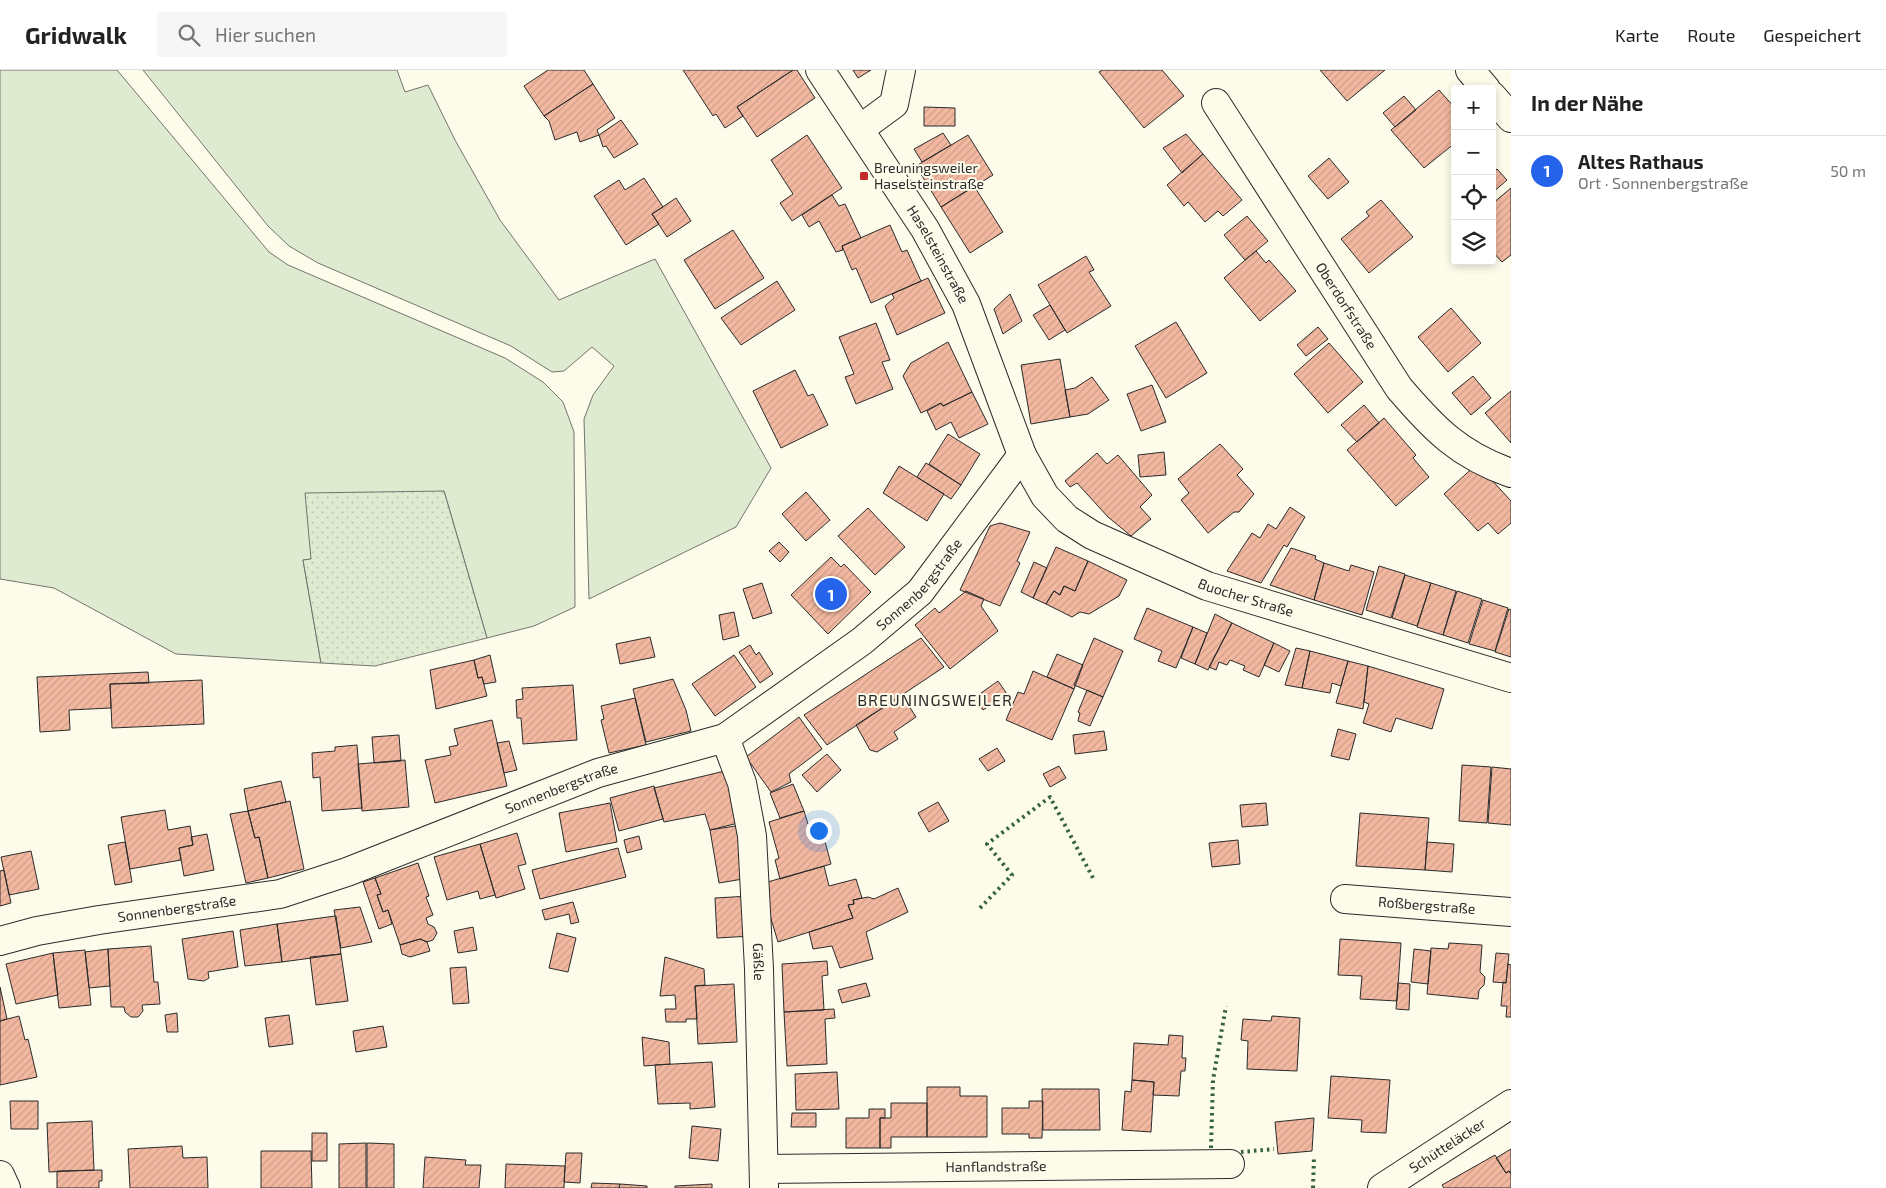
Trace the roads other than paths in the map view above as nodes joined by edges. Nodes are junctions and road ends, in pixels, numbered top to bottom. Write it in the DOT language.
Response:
graph roads {
  1 [pos="820,70"];
  2 [pos="901,70"];
  3 [pos="1470,70"];
  4 [pos="1483,85"];
  5 [pos="1496,101"];
  6 [pos="1216,103"];
  7 [pos="1511,118"];
  8 [pos="860,129"];
  9 [pos="1022,454"];
  10 [pos="1511,473"];
  11 [pos="1511,678"];
  12 [pos="725,738"];
  13 [pos="1345,899"];
  14 [pos="1511,912"];
  15 [pos="0,942"];
  16 [pos="1511,1104"];
  17 [pos="1230,1164"];
  18 [pos="0,1175"];
  19 [pos="764,1179"];
  20 [pos="6,1188"];
  21 [pos="1382,1188"];
  1 -- 8 [label="street, Haselsteinstraße"];
  2 -- 8 [label="street"];
  3 -- 4 [label="street"];
  5 -- 7 [label="street"];
  6 -- 10 [label="street, Oberdorfstraße"];
  8 -- 9 [label="street, Haselsteinstraße"];
  9 -- 11 [label="street, Buocher Straße"];
  9 -- 12 [label="street, Sonnenbergstraße"];
  12 -- 15 [label="street, Sonnenbergstraße"];
  12 -- 19 [label="street, Gäßle"];
  13 -- 14 [label="street, Roßbergstraße"];
  16 -- 21 [label="street, Schütteläcker"];
  17 -- 19 [label="street, Hanflandstraße"];
  18 -- 20 [label="street"];
}
